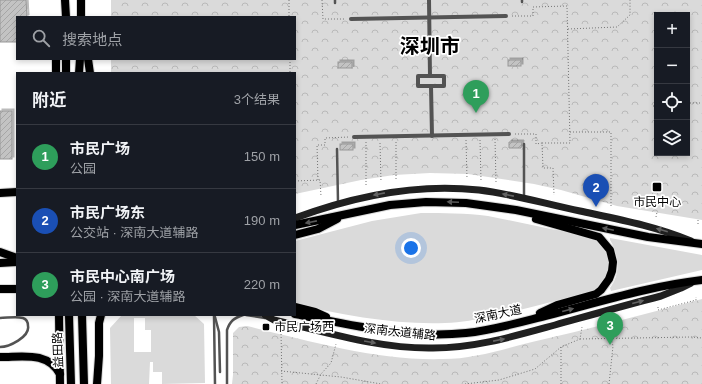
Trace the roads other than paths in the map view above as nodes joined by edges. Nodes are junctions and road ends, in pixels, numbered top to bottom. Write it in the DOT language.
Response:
graph roads {
  1 [pos="65,0"];
  2 [pos="81,0"];
  3 [pos="86,0"];
  4 [pos="429,0"];
  5 [pos="65,16"];
  6 [pos="81,16"];
  7 [pos="506,16"];
  8 [pos="429,18"];
  9 [pos="351,19"];
  10 [pos="56,60"];
  11 [pos="66,60"];
  12 [pos="80,60"];
  13 [pos="88,60"];
  14 [pos="56,72"];
  15 [pos="66,72"];
  16 [pos="79,72"];
  17 [pos="90,72"];
  18 [pos="430,76"];
  19 [pos="431,86"];
  20 [pos="508,134"];
  21 [pos="432,136"];
  22 [pos="354,138"];
  23 [pos="524,144"];
  24 [pos="337,149"];
  25 [pos="0,192"];
  26 [pos="16,192"];
  27 [pos="524,199"];
  28 [pos="338,203"];
  29 [pos="516,210"];
  30 [pos="347,215"];
  31 [pos="296,218"];
  32 [pos="296,225"];
  33 [pos="296,235"];
  34 [pos="700,244"];
  35 [pos="0,252"];
  36 [pos="16,258"];
  37 [pos="16,262"];
  38 [pos="0,263"];
  39 [pos="698,280"];
  40 [pos="0,289"];
  41 [pos="16,290"];
  42 [pos="296,307"];
  43 [pos="296,314"];
  44 [pos="53,316"];
  45 [pos="59,316"];
  46 [pos="69,316"];
  47 [pos="82,316"];
  48 [pos="101,316"];
  49 [pos="214,316"];
  50 [pos="214,316"];
  51 [pos="242,316"];
  52 [pos="251,316"];
  53 [pos="267,316"];
  54 [pos="0,318"];
  55 [pos="274,320"];
  56 [pos="527,320"];
  57 [pos="333,321"];
  58 [pos="59,330"];
  59 [pos="0,347"];
  60 [pos="99,356"];
  61 [pos="0,357"];
  62 [pos="220,372"];
  63 [pos="60,374"];
  64 [pos="60,384"];
  65 [pos="72,384"];
  66 [pos="84,384"];
  67 [pos="97,384"];
  68 [pos="102,384"];
  69 [pos="215,384"];
  70 [pos="227,384"];
  1 -- 5 [label="main road"];
  2 -- 6 [label="main road"];
  3 -- 6 [label="main road"];
  4 -- 8 [label="street"];
  7 -- 8 [label="street"];
  8 -- 9 [label="street"];
  8 -- 18 [label="street"];
  10 -- 14 [label="main road"];
  11 -- 15 [label="main road"];
  12 -- 16 [label="main road"];
  13 -- 17 [label="main road"];
  18 -- 19 [label="street"];
  18 -- 19 [label="street"];
  19 -- 21 [label="street"];
  20 -- 21 [label="street"];
  21 -- 22 [label="street"];
  23 -- 27 [label="lane"];
  24 -- 28 [label="lane"];
  25 -- 26 [label="main road"];
  27 -- 28 [label="main road, one-way"];
  34 -- 27 [label="main road, one-way"];
  28 -- 31 [label="main road"];
  29 -- 30 [label="main road, one-way"];
  34 -- 29 [label="main road, one-way"];
  29 -- 56 [label="main road"];
  30 -- 32 [label="main road, one-way"];
  30 -- 33 [label="main road"];
  35 -- 36 [label="main road"];
  37 -- 38 [label="main road"];
  55 -- 39 [label="main road, 深南大道辅路, one-way"];
  56 -- 39 [label="main road, 深南大道, one-way"];
  40 -- 41 [label="main road"];
  42 -- 57 [label="main road"];
  43 -- 57 [label="main road, 深南大道"];
  44 -- 58 [label="main road"];
  45 -- 58 [label="main road"];
  46 -- 65 [label="main road, 益田路"];
  47 -- 66 [label="main road, 益田路"];
  48 -- 60 [label="main road"];
  49 -- 62 [label="lane"];
  50 -- 69 [label="lane"];
  51 -- 70 [label="lane"];
  52 -- 55 [label="lane"];
  53 -- 55 [label="main road, 深南大道辅路"];
  54 -- 59 [label="lane"];
  56 -- 57 [label="main road, 深南大道"];
  58 -- 63 [label="main road"];
  60 -- 67 [label="main road"];
  60 -- 68 [label="lane"];
  61 -- 63 [label="main road"];
  63 -- 64 [label="main road"];
}
